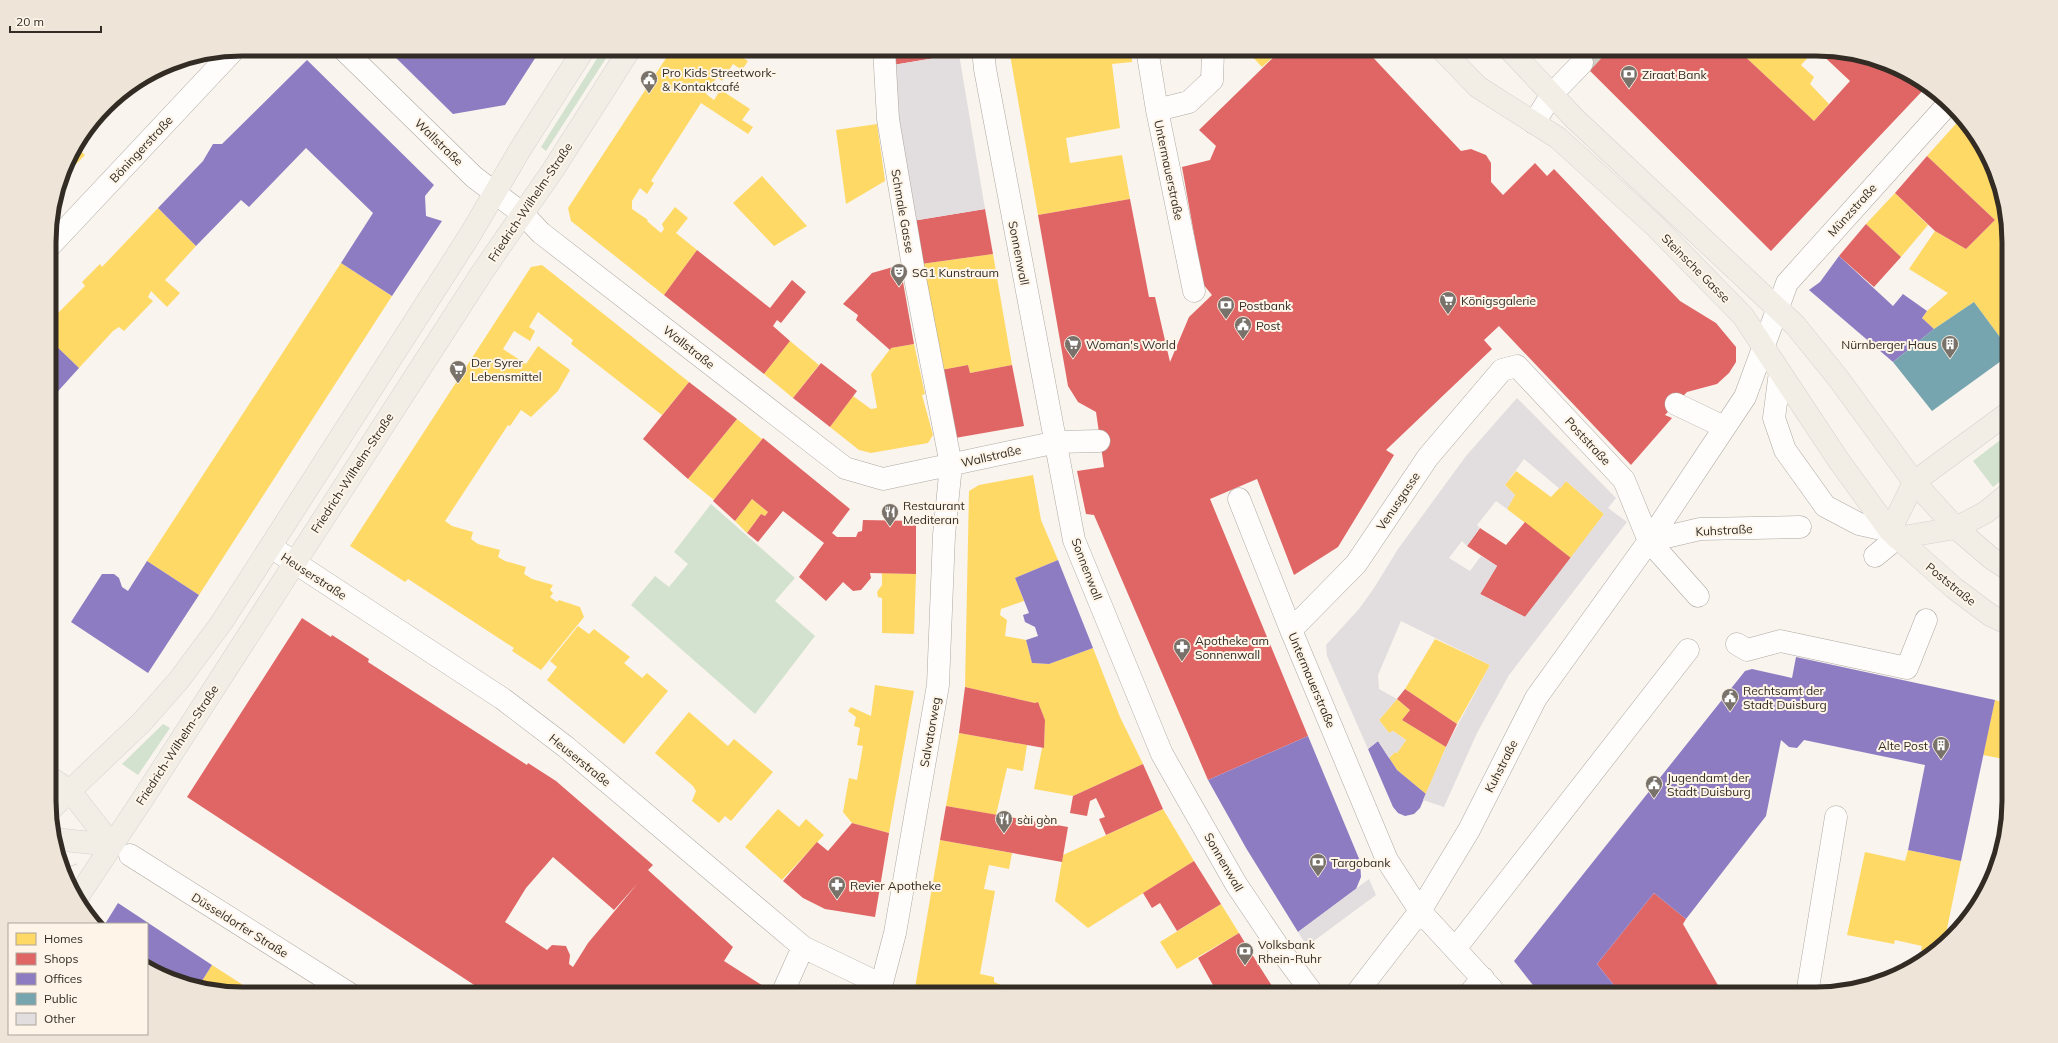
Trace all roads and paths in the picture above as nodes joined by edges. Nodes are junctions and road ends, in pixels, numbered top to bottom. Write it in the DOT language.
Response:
graph roads {
  1 [pos="228,56"];
  2 [pos="350,56"];
  3 [pos="580,56"];
  4 [pos="625,56"];
  5 [pos="884,56"];
  6 [pos="984,56"];
  7 [pos="1148,56"];
  8 [pos="1213,56"];
  9 [pos="1448,56"];
  10 [pos="1516,56"];
  11 [pos="1582,63"];
  12 [pos="1552,94"];
  13 [pos="1944,108"];
  14 [pos="1156,110"];
  15 [pos="1534,123"];
  16 [pos="495,192"];
  17 [pos="523,214"];
  18 [pos="56,242"];
  19 [pos="1194,291"];
  20 [pos="1770,327"];
  21 [pos="1502,370"];
  22 [pos="1780,372"];
  23 [pos="1676,404"];
  24 [pos="2002,417"];
  25 [pos="1724,427"];
  26 [pos="1099,441"];
  27 [pos="1057,442"];
  28 [pos="951,465"];
  29 [pos="1914,482"];
  30 [pos="1240,499"];
  31 [pos="2002,499"];
  32 [pos="1800,527"];
  33 [pos="1956,528"];
  34 [pos="1893,534"];
  35 [pos="1649,541"];
  36 [pos="271,547"];
  37 [pos="1874,556"];
  38 [pos="294,562"];
  39 [pos="2002,565"];
  40 [pos="1698,596"];
  41 [pos="1926,620"];
  42 [pos="2002,621"];
  43 [pos="1291,630"];
  44 [pos="1738,644"];
  45 [pos="1688,650"];
  46 [pos="56,781"];
  47 [pos="70,791"];
  48 [pos="56,805"];
  49 [pos="1836,817"];
  50 [pos="61,840"];
  51 [pos="121,850"];
  52 [pos="81,894"];
  53 [pos="1420,911"];
  54 [pos="803,947"];
  55 [pos="1455,949"];
  56 [pos="339,987"];
  57 [pos="785,987"];
  58 [pos="876,987"];
  59 [pos="880,987"];
  60 [pos="1308,987"];
  61 [pos="1361,987"];
  62 [pos="1481,987"];
  63 [pos="1808,987"];
  1 -- 18 [label="street, Böningerstraße"];
  2 -- 16 [label="street, Wallstraße"];
  3 -- 16 [label="main road"];
  4 -- 17 [label="main road, Friedrich-Wilhelm-Straße"];
  5 -- 28 [label="street, Schmale Gasse"];
  6 -- 27 [label="street, Sonnenwall"];
  7 -- 14 [label="street, Untermauerstraße"];
  8 -- 14 [label="street"];
  9 -- 15 [label="main road, Steinsche Gasse"];
  10 -- 12 [label="main road, Steinsche Gasse"];
  11 -- 12 [label="street"];
  12 -- 15 [label="street"];
  12 -- 20 [label="main road, Steinsche Gasse"];
  13 -- 20 [label="street, Münzstraße"];
  14 -- 19 [label="street, Untermauerstraße"];
  15 -- 20 [label="main road, Steinsche Gasse"];
  16 -- 17 [label="street, Wallstraße"];
  16 -- 36 [label="main road"];
  17 -- 28 [label="street, Wallstraße"];
  17 -- 38 [label="main road, Friedrich-Wilhelm-Straße"];
  20 -- 22 [label="main road, Steinsche Gasse"];
  20 -- 25 [label="street, Kuhstraße"];
  20 -- 29 [label="main road, Steinsche Gasse"];
  21 -- 35 [label="street, Poststraße"];
  21 -- 43 [label="street, Venusgasse"];
  22 -- 34 [label="main road, Steinsche Gasse"];
  22 -- 34 [label="street"];
  23 -- 25 [label="street"];
  24 -- 29 [label="main road"];
  25 -- 35 [label="street, Kuhstraße"];
  26 -- 27 [label="street, Wallstraße"];
  27 -- 28 [label="street, Wallstraße"];
  27 -- 60 [label="street, Sonnenwall"];
  28 -- 59 [label="street, Salvatorweg"];
  29 -- 33 [label="main road"];
  29 -- 34 [label="main road"];
  30 -- 43 [label="street, Untermauerstraße"];
  31 -- 33 [label="main road"];
  32 -- 35 [label="street, Kuhstraße"];
  33 -- 34 [label="main road"];
  33 -- 39 [label="main road"];
  34 -- 37 [label="street"];
  34 -- 42 [label="main road, Poststraße"];
  35 -- 40 [label="street"];
  35 -- 53 [label="street, Kuhstraße"];
  36 -- 38 [label="street, Heuserstraße"];
  36 -- 47 [label="main road"];
  38 -- 51 [label="main road, Friedrich-Wilhelm-Straße"];
  38 -- 54 [label="street, Heuserstraße"];
  41 -- 44 [label="street"];
  43 -- 53 [label="street, Untermauerstraße"];
  45 -- 55 [label="street"];
  46 -- 47 [label="main road, Düsseldorfer Straße"];
  47 -- 48 [label="main road"];
  47 -- 51 [label="main road, Düsseldorfer Straße"];
  49 -- 63 [label="street"];
  50 -- 51 [label="main road, Düsseldorfer Straße"];
  51 -- 52 [label="main road, Friedrich-Wilhelm-Straße"];
  51 -- 56 [label="street, Düsseldorfer Straße"];
  53 -- 55 [label="street, Untermauerstraße"];
  53 -- 61 [label="street, Kuhstraße"];
  54 -- 57 [label="street"];
  54 -- 58 [label="street, Heuserstraße"];
  55 -- 62 [label="street, Untermauerstraße"];
}
